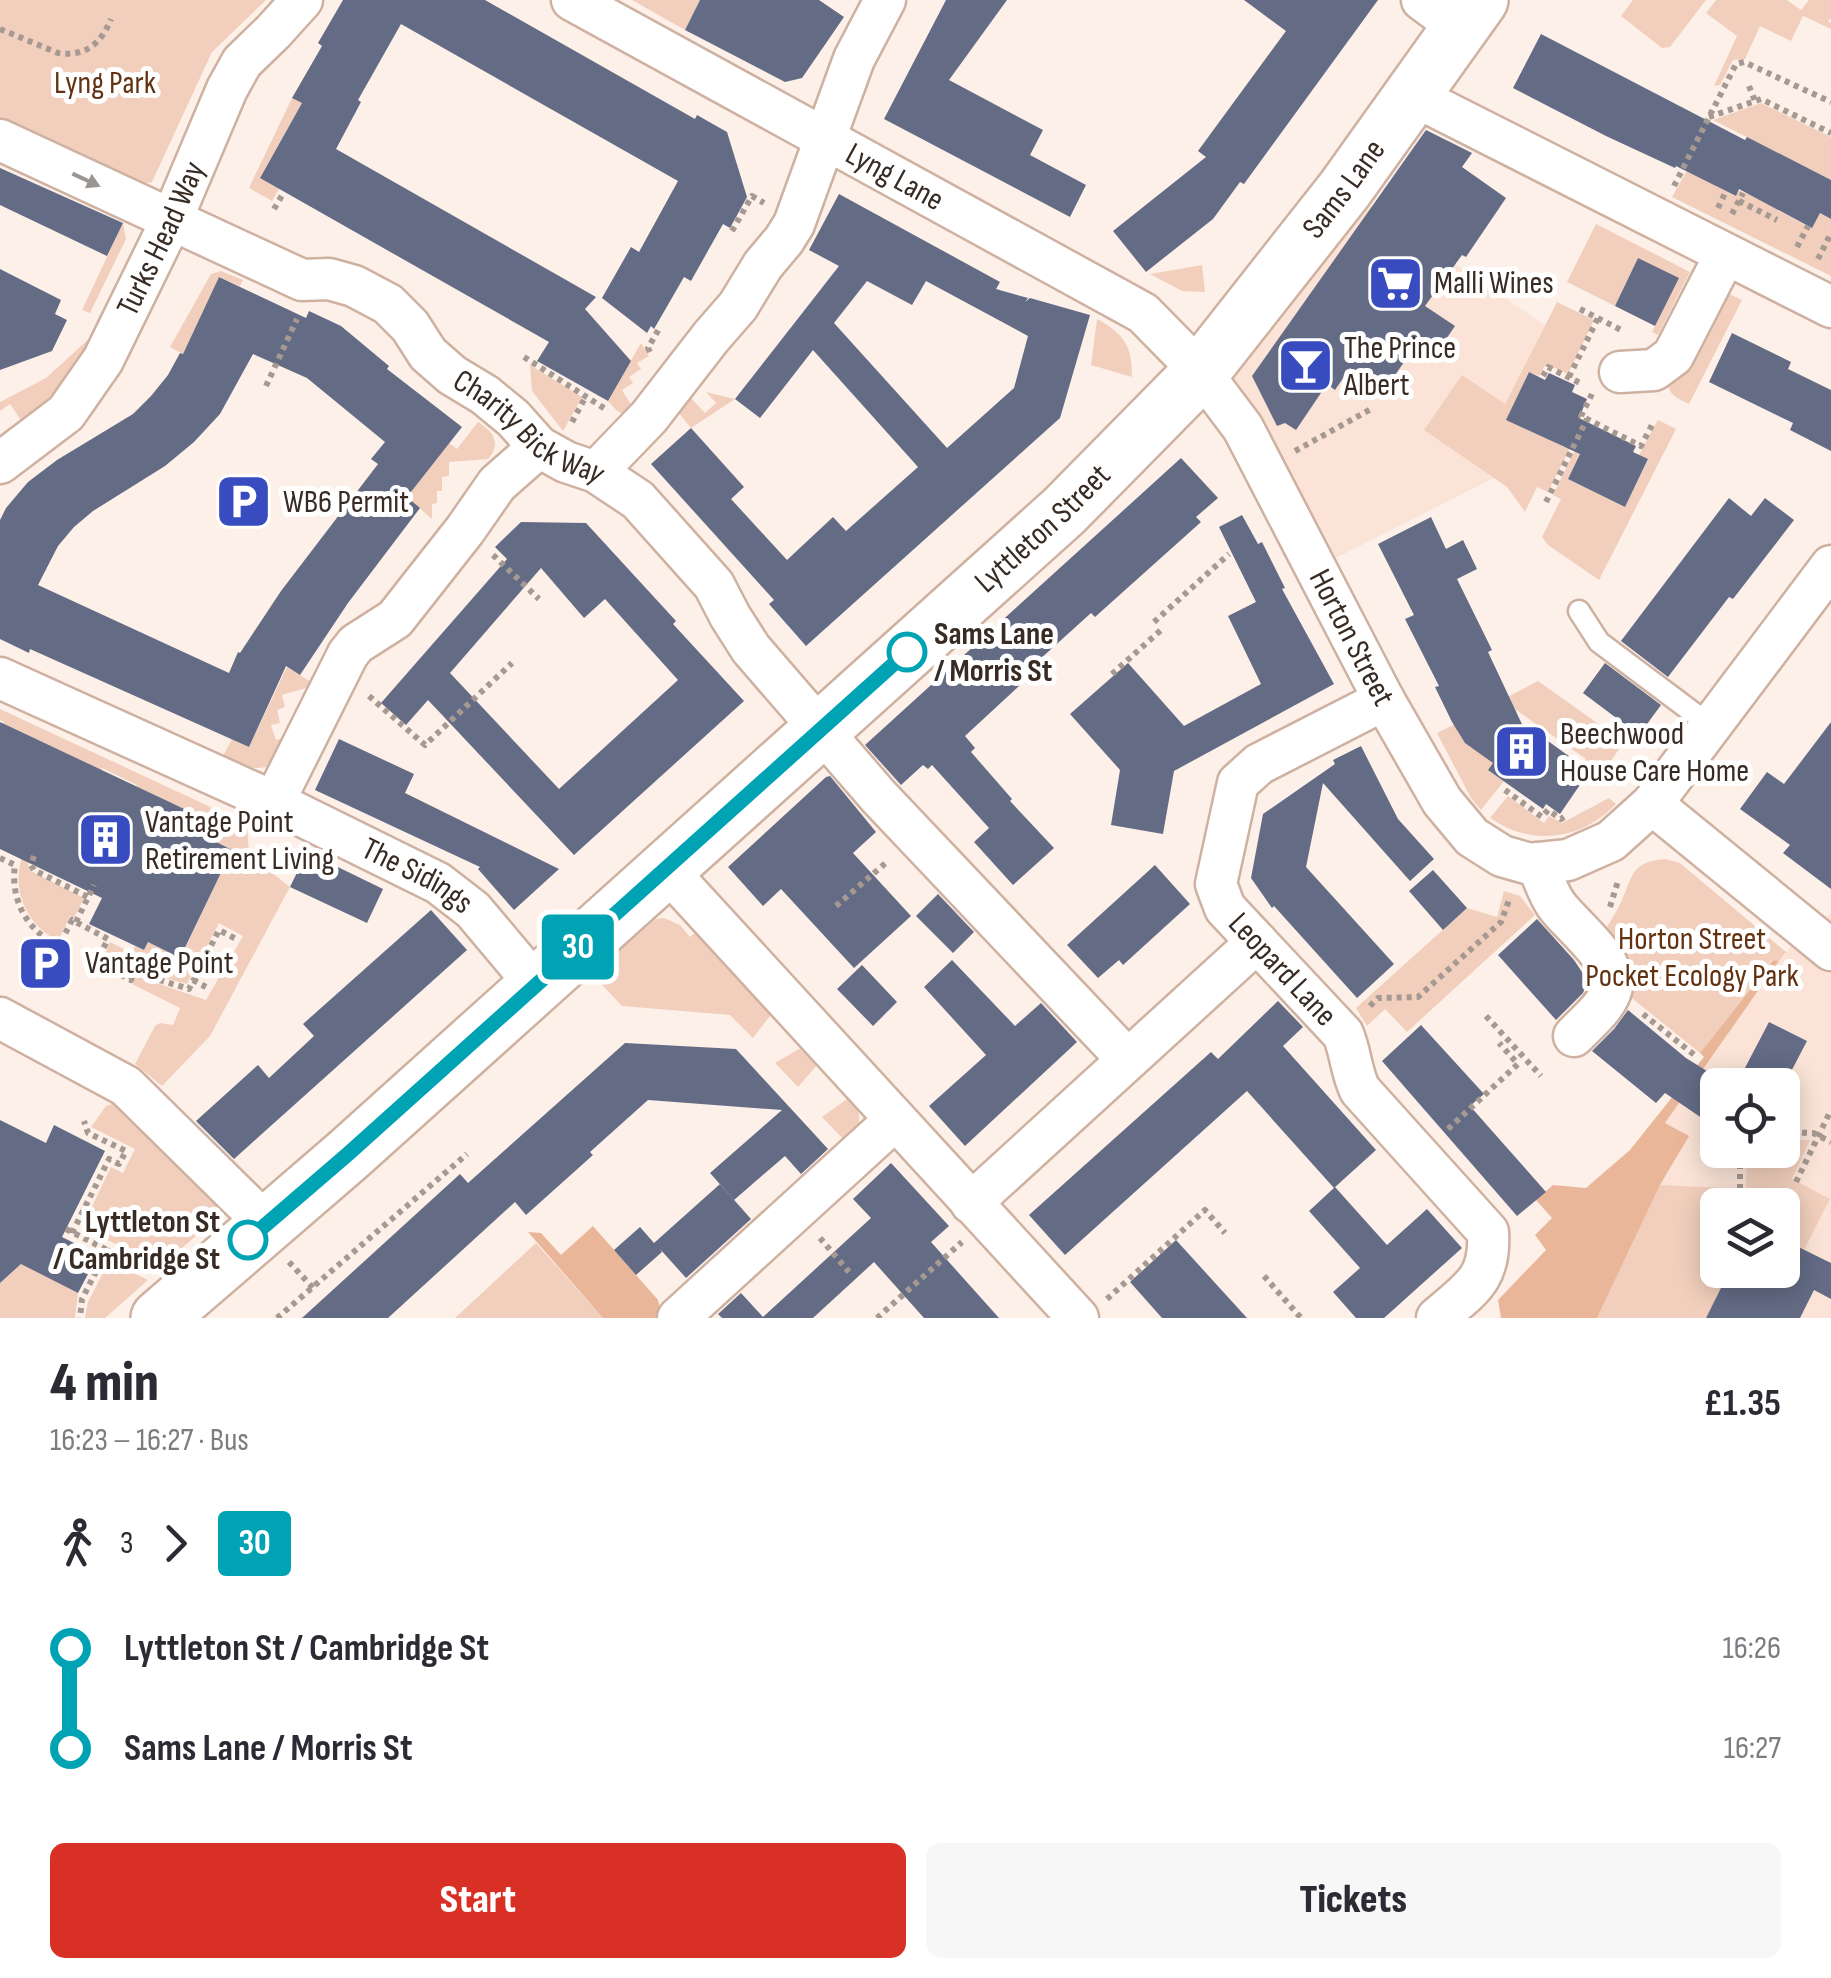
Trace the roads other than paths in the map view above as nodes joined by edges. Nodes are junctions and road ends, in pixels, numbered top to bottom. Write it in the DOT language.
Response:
graph roads {
  1 [pos="302,0"];
  2 [pos="572,0"];
  3 [pos="886,0"];
  4 [pos="1454,9"];
  5 [pos="1412,96"];
  6 [pos="824,139"];
  7 [pos="0,140"];
  8 [pos="172,219"];
  9 [pos="1725,255"];
  10 [pos="1821,290"];
  11 [pos="1201,372"];
  12 [pos="1620,372"];
  13 [pos="539,447"];
  14 [pos="0,463"];
  15 [pos="596,472"];
  16 [pos="1831,566"];
  17 [pos="1579,610"];
  18 [pos="0,678"];
  19 [pos="1384,700"];
  20 [pos="1711,726"];
  21 [pos="822,730"];
  22 [pos="274,802"];
  23 [pos="1652,804"];
  24 [pos="665,868"];
  25 [pos="1526,875"];
  26 [pos="1257,942"];
  27 [pos="1831,950"];
  28 [pos="536,985"];
  29 [pos="0,1018"];
  30 [pos="1574,1036"];
  31 [pos="1127,1059"];
  32 [pos="895,1120"];
  33 [pos="971,1218"];
  34 [pos="275,1241"];
  35 [pos="1087,1313"];
  36 [pos="159,1318"];
  37 [pos="678,1318"];
  38 [pos="1437,1318"];
  1 -- 8 [label="street, Turks Head Way"];
  2 -- 6 [label="street, Lyng Lane"];
  3 -- 6 [label="street"];
  4 -- 5 [label="street, Sams Lane"];
  5 -- 9 [label="street"];
  5 -- 11 [label="street, Sams Lane"];
  6 -- 11 [label="street, Lyng Lane"];
  6 -- 15 [label="street"];
  7 -- 8 [label="street, Charity Bick Way, one-way"];
  8 -- 13 [label="street, Charity Bick Way"];
  8 -- 14 [label="street, Turks Head Way"];
  9 -- 10 [label="street"];
  9 -- 12 [label="street"];
  11 -- 19 [label="street, Horton Street"];
  11 -- 21 [label="street, Lyttleton Street"];
  13 -- 15 [label="street, Charity Bick Way"];
  13 -- 22 [label="street"];
  15 -- 21 [label="street, Charity Bick Way"];
  16 -- 20 [label="street"];
  17 -- 20 [label="lane"];
  18 -- 22 [label="street, The Sidings"];
  19 -- 25 [label="street, Horton Street"];
  19 -- 26 [label="street, Leopard Lane"];
  20 -- 23 [label="street"];
  21 -- 24 [label="street, Lyttleton Street"];
  21 -- 31 [label="street, Charity Bick Way"];
  22 -- 28 [label="street, The Sidings"];
  23 -- 25 [label="street"];
  23 -- 27 [label="street"];
  24 -- 28 [label="street, Lyttleton Street"];
  24 -- 32 [label="street"];
  25 -- 30 [label="street"];
  26 -- 31 [label="street"];
  26 -- 38 [label="street, Leopard Lane"];
  28 -- 34 [label="street, Lyttleton Street"];
  29 -- 34 [label="street"];
  31 -- 33 [label="street"];
  32 -- 33 [label="street"];
  32 -- 37 [label="street"];
  33 -- 35 [label="street"];
  34 -- 36 [label="street, Lyttleton Street"];
}
